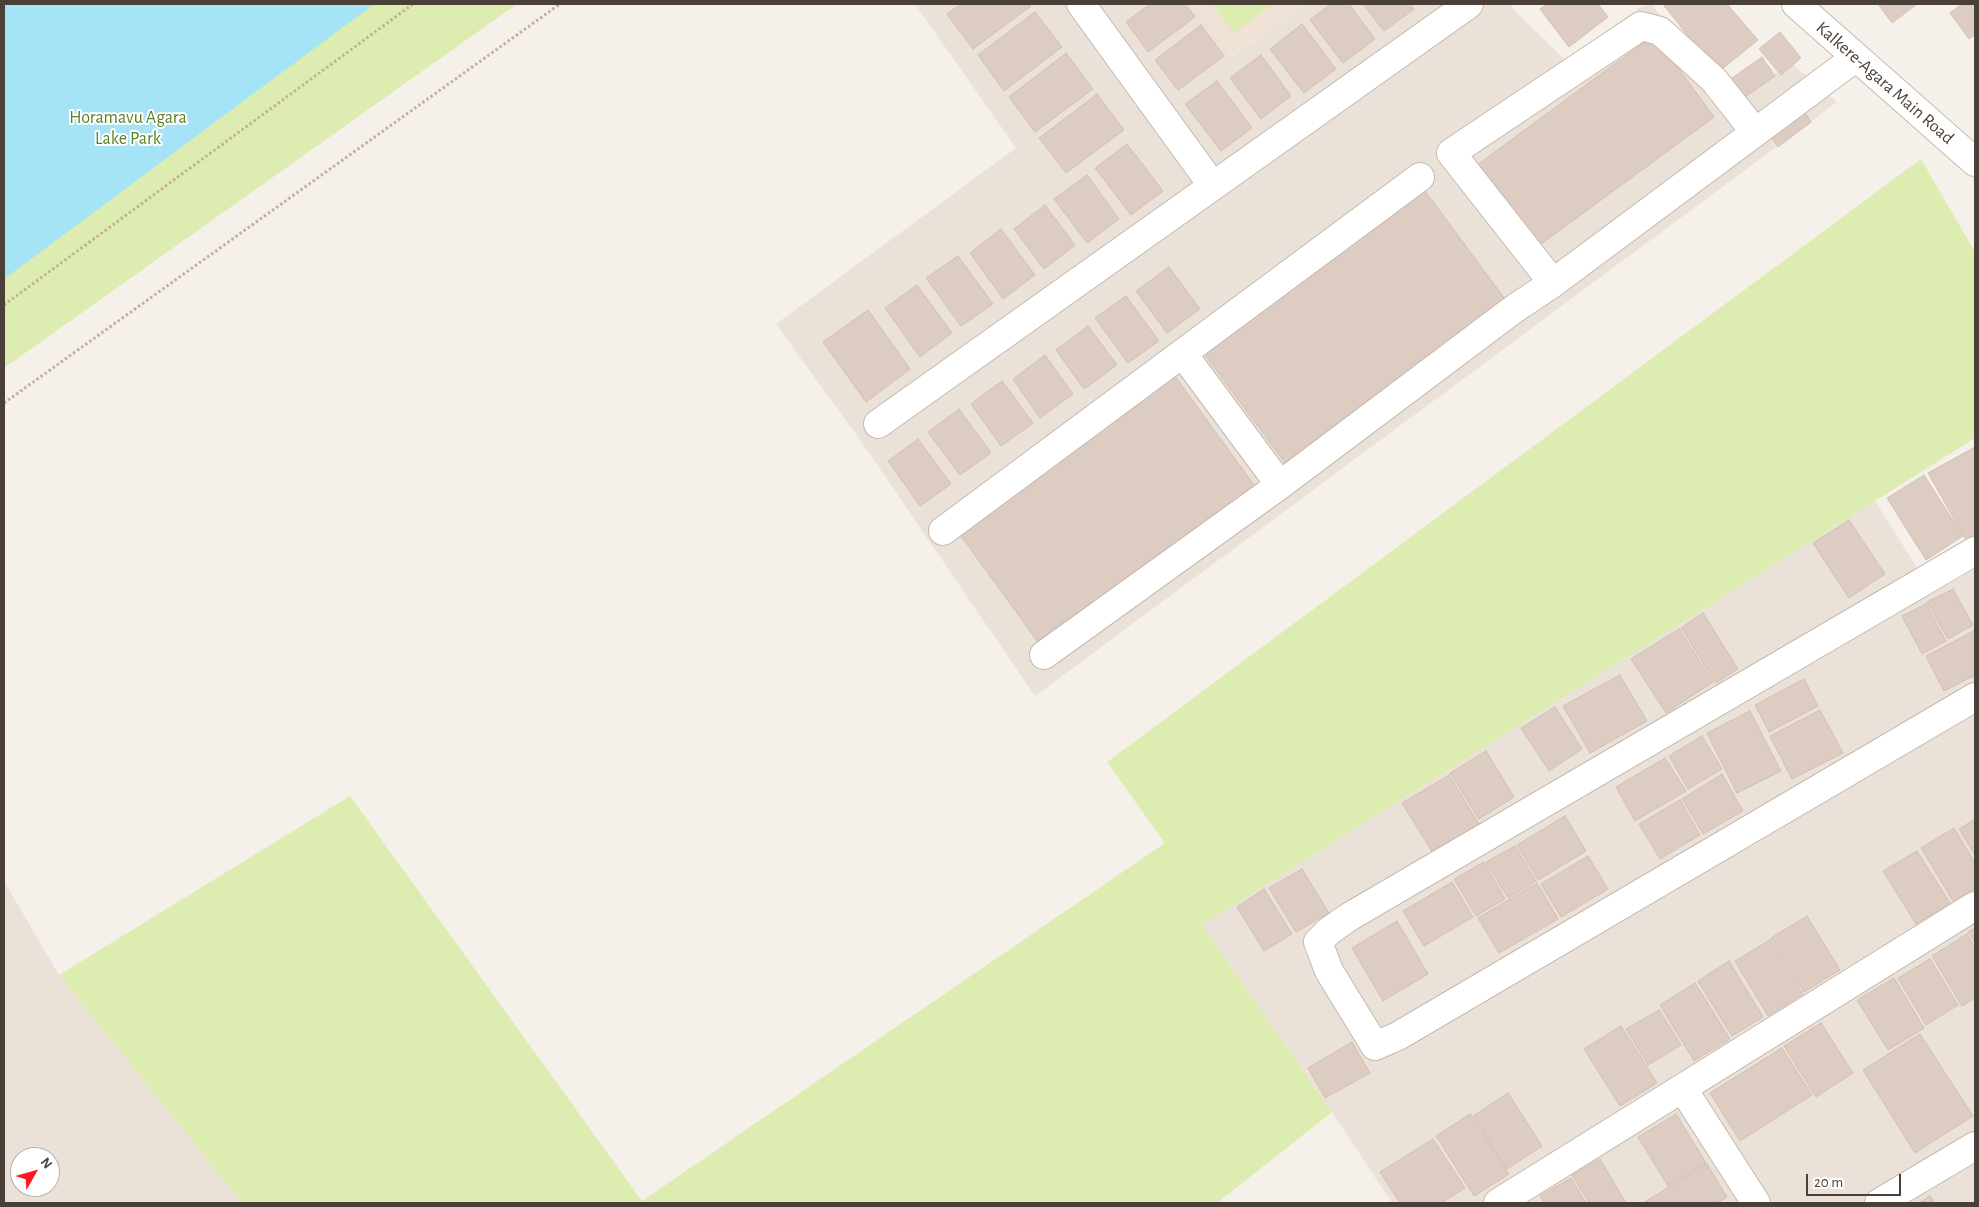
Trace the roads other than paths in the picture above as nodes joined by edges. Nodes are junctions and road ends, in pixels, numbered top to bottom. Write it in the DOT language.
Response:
graph roads {
  1 [pos="1081,4"];
  2 [pos="1469,4"];
  3 [pos="1799,5"];
  4 [pos="1855,58"];
  5 [pos="1755,132"];
  6 [pos="1975,162"];
  7 [pos="1420,177"];
  8 [pos="1213,186"];
  9 [pos="1553,283"];
  10 [pos="1183,354"];
  11 [pos="878,424"];
  12 [pos="1280,485"];
  13 [pos="943,531"];
  14 [pos="1975,552"];
  15 [pos="1044,655"];
  16 [pos="1975,697"];
  17 [pos="1975,906"];
  18 [pos="1683,1088"];
  19 [pos="1975,1146"];
  20 [pos="1498,1203"];
  21 [pos="1756,1203"];
  22 [pos="1879,1203"];
  1 -- 8 [label="street"];
  2 -- 8 [label="street"];
  3 -- 4 [label="street, Kalkere-Agara Main Road"];
  4 -- 5 [label="street"];
  4 -- 6 [label="street, Kalkere-Agara Main Road"];
  5 -- 9 [label="street"];
  5 -- 9 [label="street"];
  7 -- 10 [label="street"];
  8 -- 11 [label="street"];
  9 -- 12 [label="street"];
  10 -- 12 [label="street"];
  10 -- 13 [label="street"];
  12 -- 15 [label="street"];
  14 -- 16 [label="street"];
  17 -- 18 [label="street"];
  18 -- 20 [label="street"];
  18 -- 21 [label="street"];
  19 -- 22 [label="street"];
}
